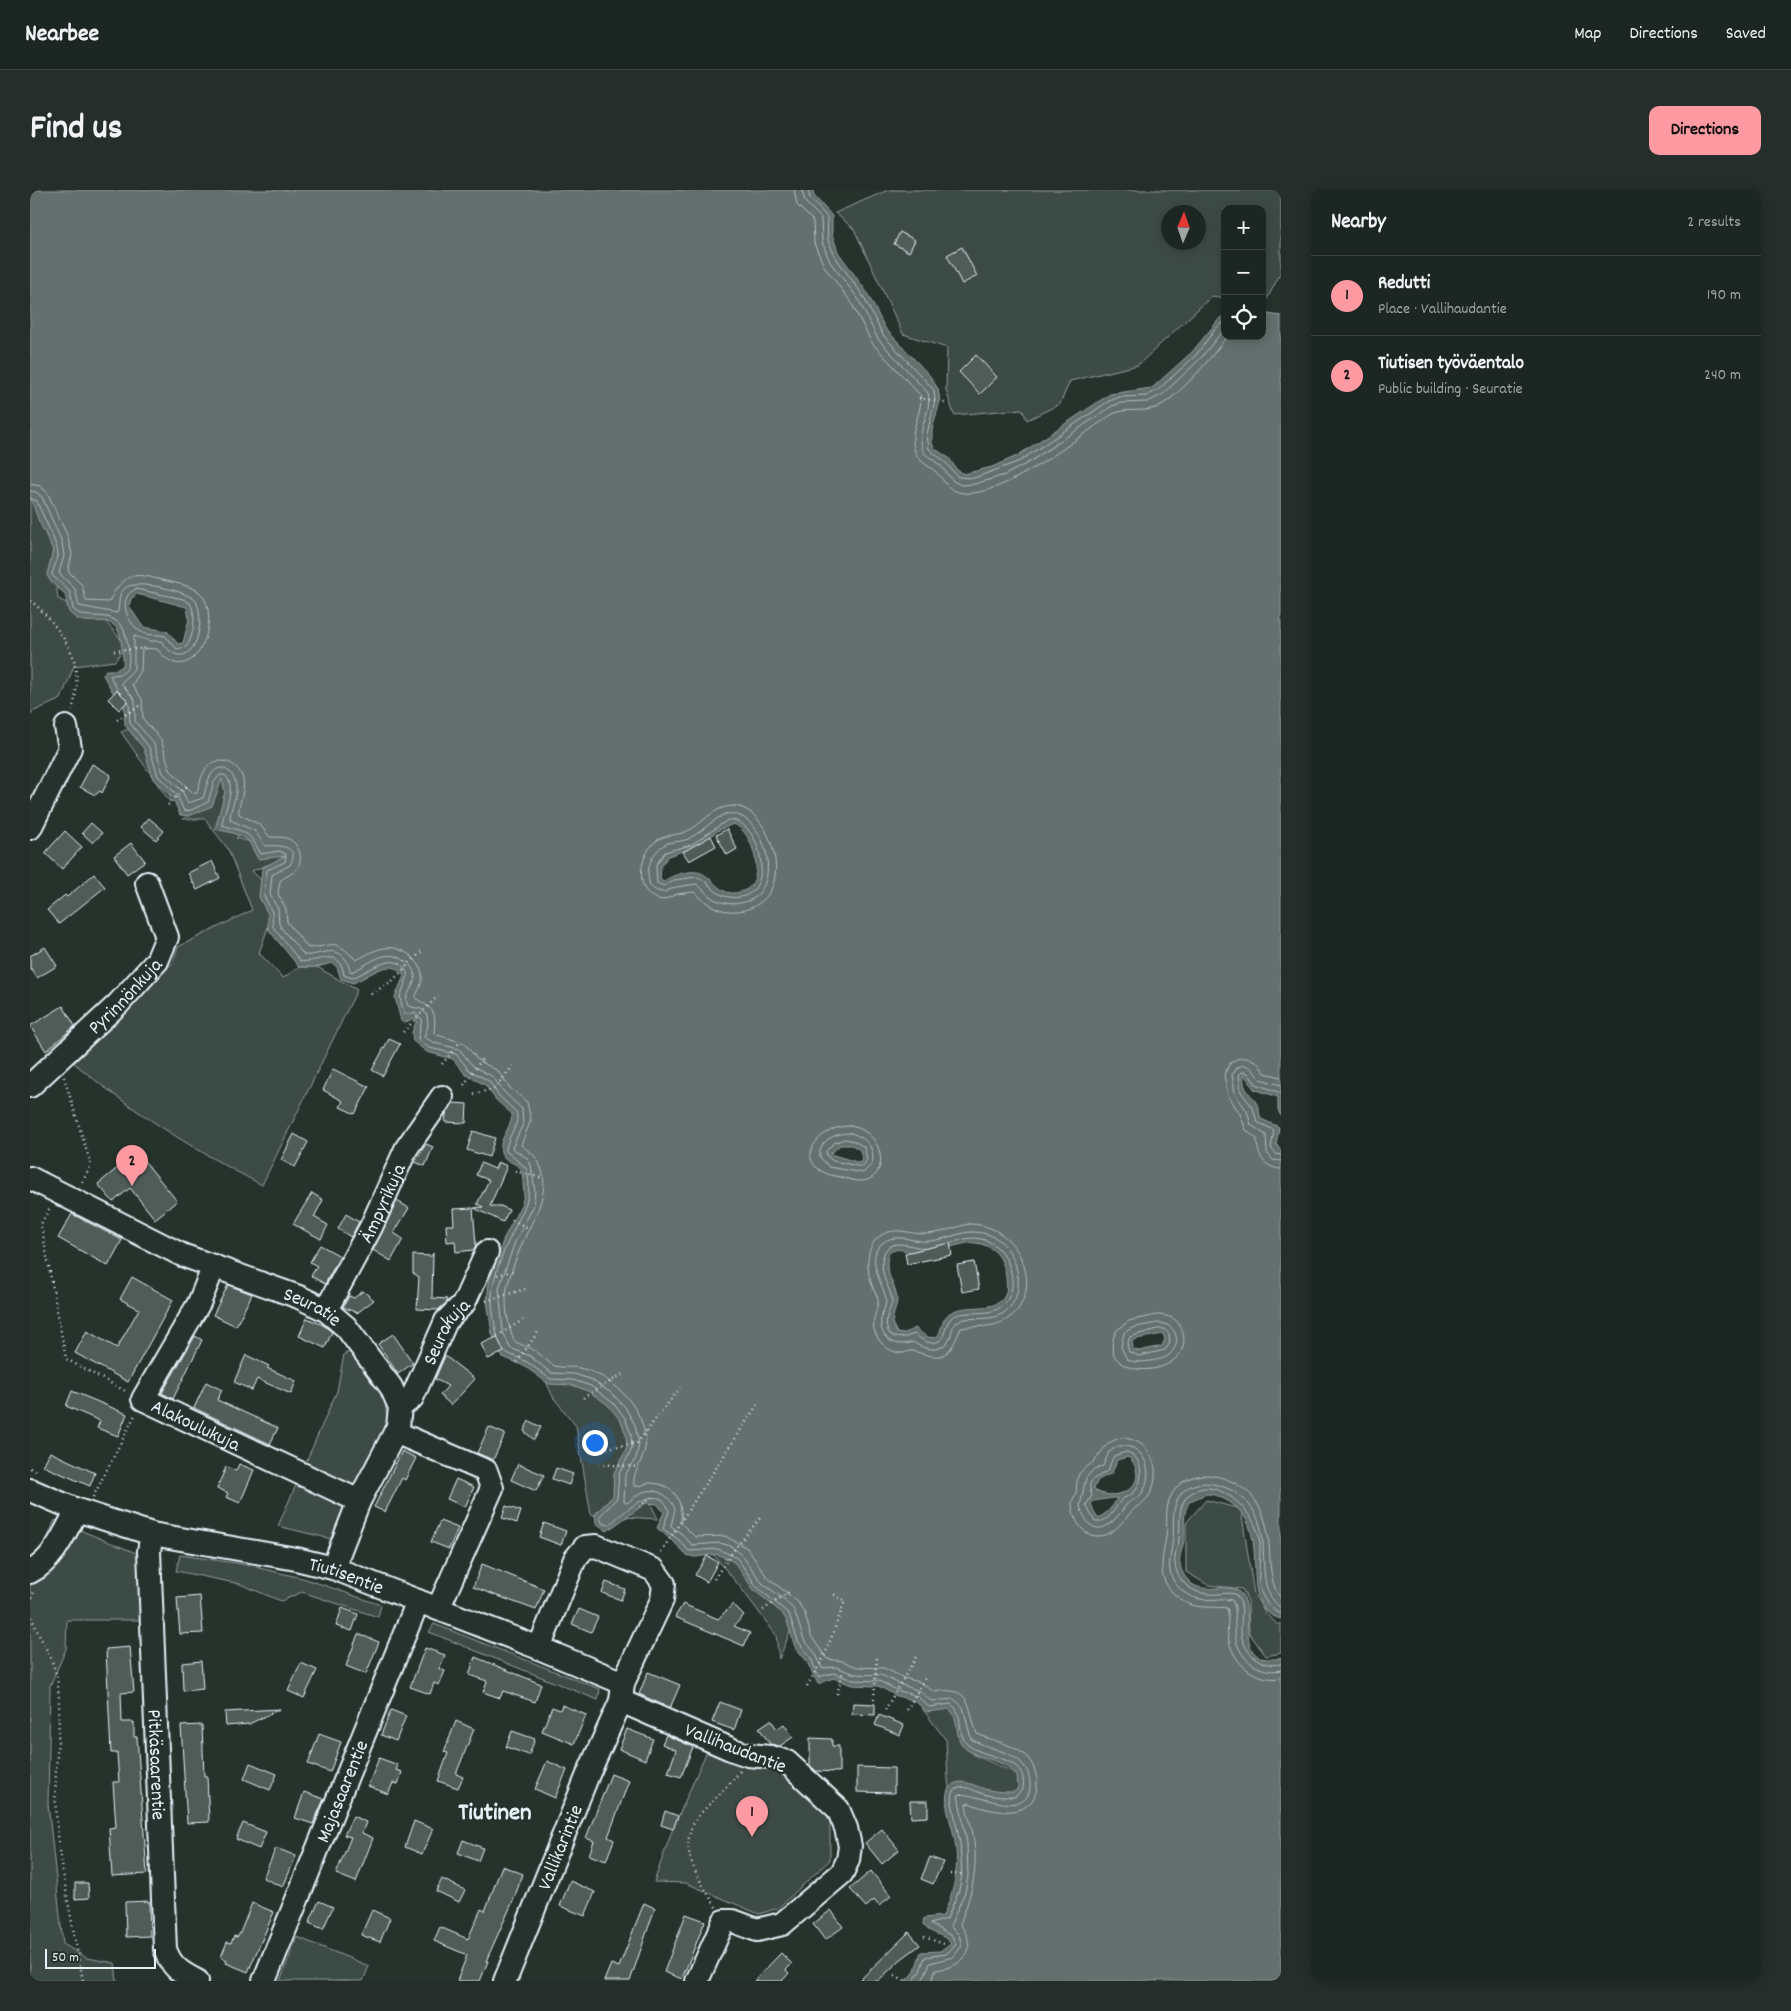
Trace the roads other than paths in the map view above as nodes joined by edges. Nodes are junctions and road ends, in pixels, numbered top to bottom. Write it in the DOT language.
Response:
graph roads {
  1 [pos="66,727"];
  2 [pos="30,828"];
  3 [pos="147,883"];
  4 [pos="30,1086"];
  5 [pos="442,1097"];
  6 [pos="30,1178"];
  7 [pos="487,1252"];
  8 [pos="214,1266"];
  9 [pos="326,1310"];
  10 [pos="400,1406"];
  11 [pos="396,1432"];
  12 [pos="30,1490"];
  13 [pos="359,1501"];
  14 [pos="85,1504"];
  15 [pos="152,1534"];
  16 [pos="333,1568"];
  17 [pos="30,1572"];
  18 [pos="428,1605"];
  19 [pos="540,1648"];
  20 [pos="620,1699"];
  21 [pos="197,1981"];
  22 [pos="264,1981"];
  23 [pos="505,1981"];
  24 [pos="697,1981"];
  1 -- 2 [label="street"];
  3 -- 4 [label="street, Pyrinnönkuja"];
  5 -- 9 [label="street, Ämpyrikuja"];
  6 -- 8 [label="street, Seuratie"];
  7 -- 10 [label="street, Seurakuja"];
  8 -- 9 [label="street, Seuratie"];
  8 -- 13 [label="street, Alakoulukuja"];
  9 -- 10 [label="street, Seuratie"];
  10 -- 11 [label="street"];
  11 -- 13 [label="street"];
  11 -- 18 [label="street, Majasaarentie"];
  12 -- 14 [label="street, Tiutisentie"];
  13 -- 16 [label="street"];
  14 -- 15 [label="street, Tiutisentie"];
  14 -- 17 [label="street"];
  15 -- 16 [label="street, Tiutisentie"];
  15 -- 21 [label="street, Pitkäsaarentie"];
  16 -- 18 [label="street, Tiutisentie"];
  18 -- 19 [label="street, Tiutisentie"];
  18 -- 22 [label="street, Majasaarentie"];
  19 -- 20 [label="street, Tiutisentie"];
  19 -- 20 [label="street, Vallikarintie"];
  20 -- 23 [label="street, Vallikarintie"];
  20 -- 24 [label="street, Vallihaudantie"];
}
